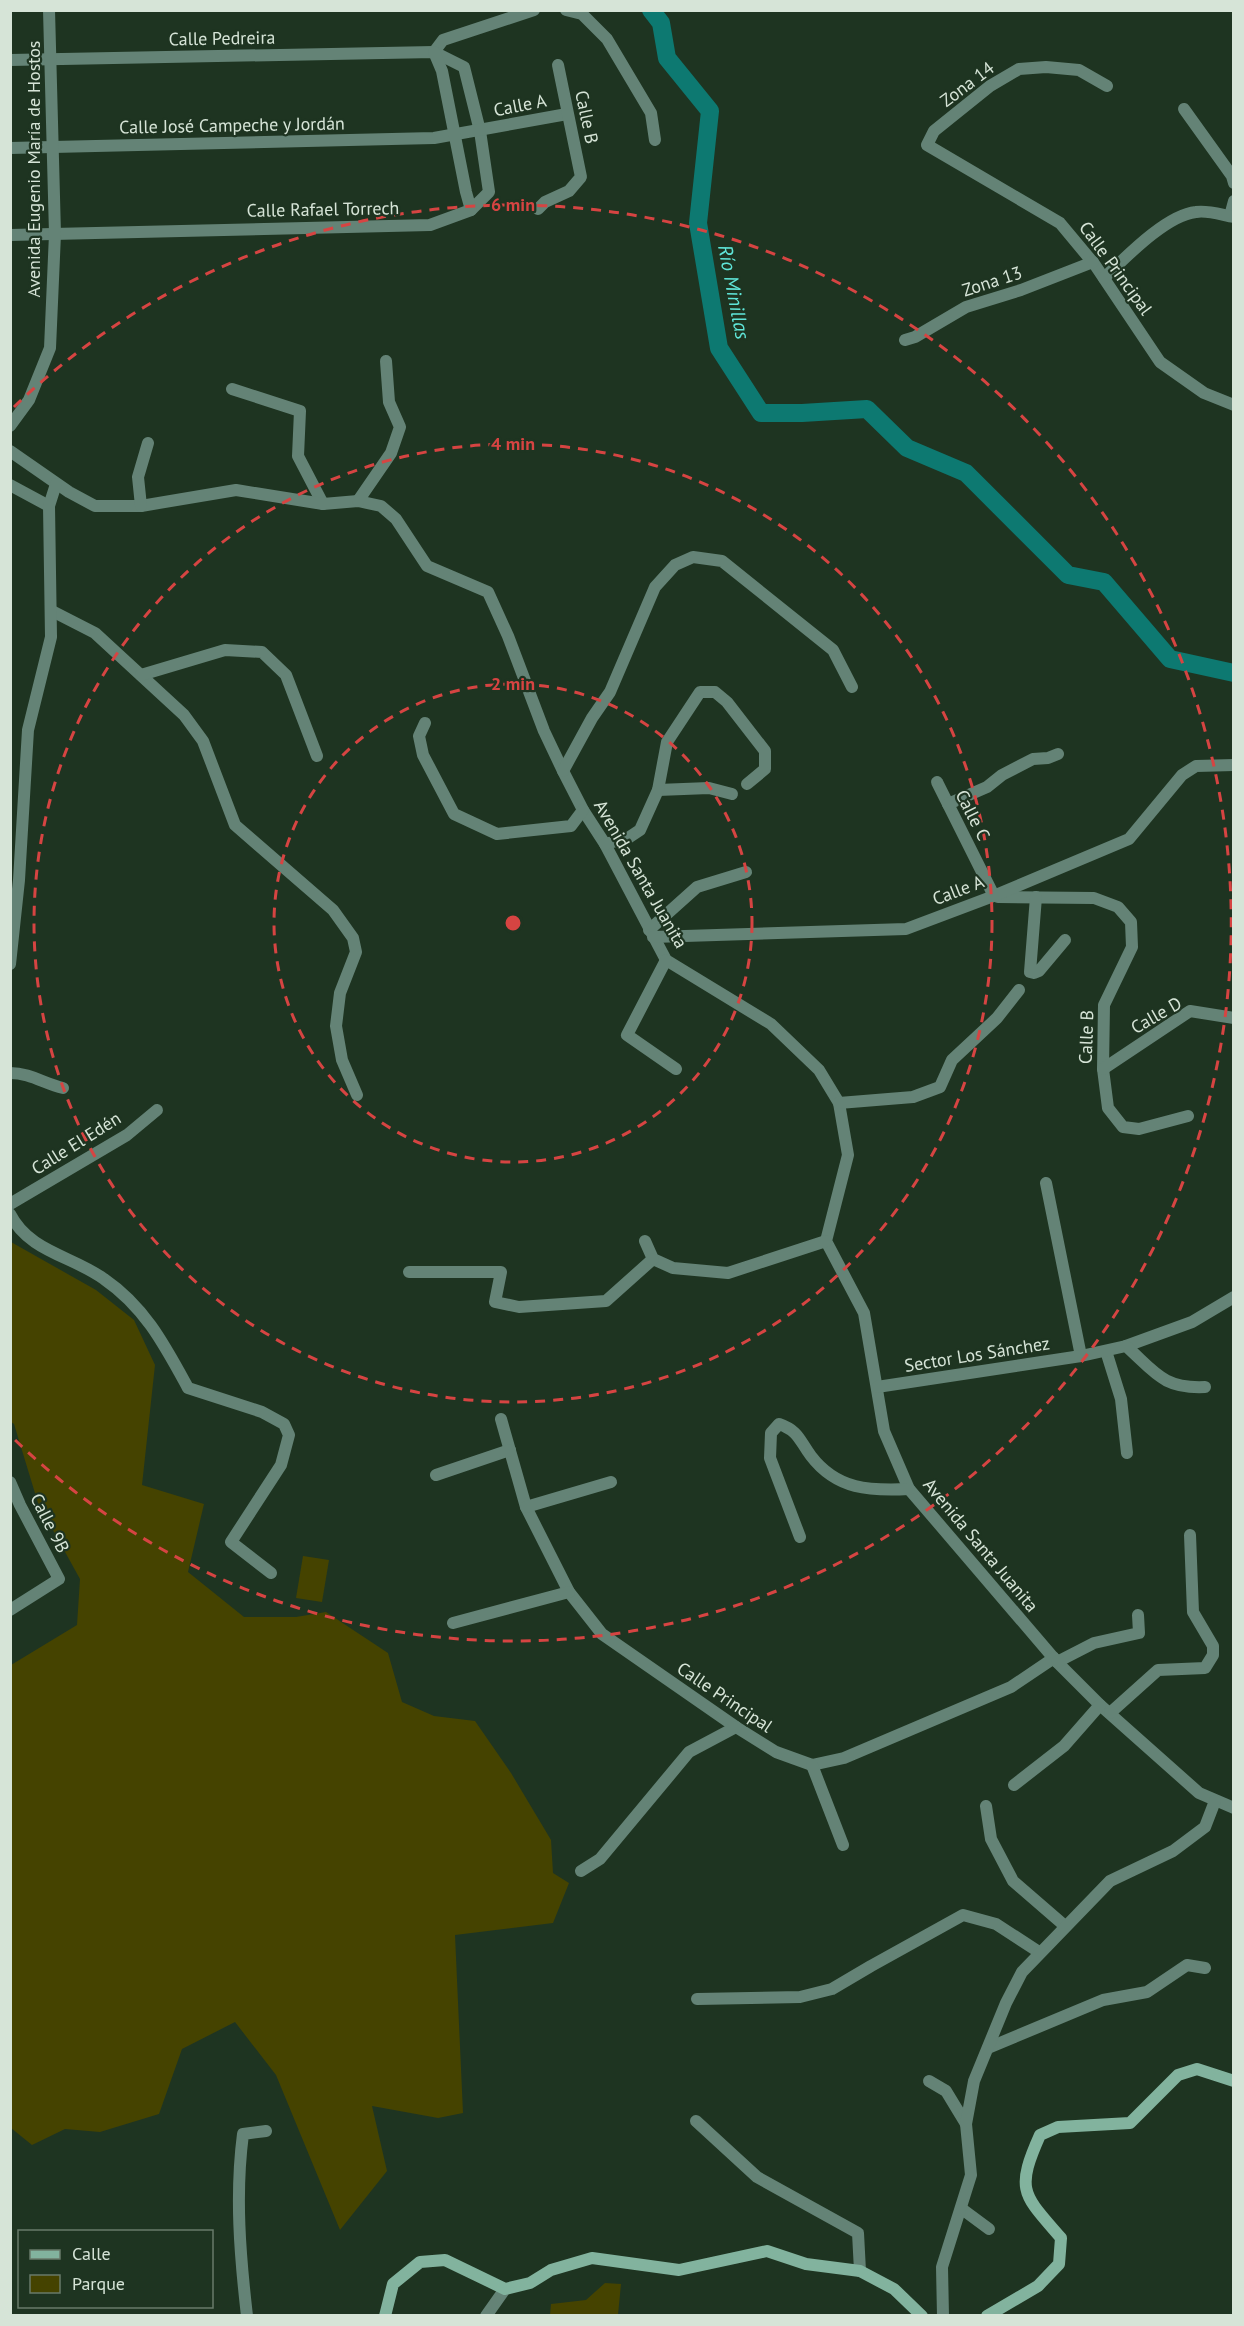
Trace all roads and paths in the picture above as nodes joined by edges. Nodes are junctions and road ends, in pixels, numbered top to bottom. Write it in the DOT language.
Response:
graph roads {
  1 [pos="49,10"];
  2 [pos="534,10"];
  3 [pos="566,10"];
  4 [pos="434,51"];
  5 [pos="51,59"];
  6 [pos="10,60"];
  7 [pos="558,65"];
  8 [pos="1107,86"];
  9 [pos="1184,109"];
  10 [pos="567,114"];
  11 [pos="480,131"];
  12 [pos="454,136"];
  13 [pos="655,140"];
  14 [pos="927,145"];
  15 [pos="53,146"];
  16 [pos="10,147"];
  17 [pos="1233,183"];
  18 [pos="1233,201"];
  19 [pos="538,209"];
  20 [pos="471,210"];
  21 [pos="1232,216"];
  22 [pos="55,234"];
  23 [pos="10,235"];
  24 [pos="1093,262"];
  25 [pos="1104,278"];
  26 [pos="905,340"];
  27 [pos="386,361"];
  28 [pos="232,388"];
  29 [pos="1233,405"];
  30 [pos="10,426"];
  31 [pos="148,443"];
  32 [pos="10,452"];
  33 [pos="56,484"];
  34 [pos="10,485"];
  35 [pos="358,501"];
  36 [pos="323,504"];
  37 [pos="49,506"];
  38 [pos="141,506"];
  39 [pos="52,611"];
  40 [pos="141,675"];
  41 [pos="852,687"];
  42 [pos="424,723"];
  43 [pos="1058,754"];
  44 [pos="317,756"];
  45 [pos="1233,765"];
  46 [pos="563,771"];
  47 [pos="937,782"];
  48 [pos="747,784"];
  49 [pos="658,790"];
  50 [pos="732,794"];
  51 [pos="948,804"];
  52 [pos="583,810"];
  53 [pos="605,844"];
  54 [pos="746,872"];
  55 [pos="15,879"];
  56 [pos="992,896"];
  57 [pos="1036,897"];
  58 [pos="651,934"];
  59 [pos="1065,940"];
  60 [pos="11,960"];
  61 [pos="666,960"];
  62 [pos="1019,990"];
  63 [pos="1233,1018"];
  64 [pos="676,1069"];
  65 [pos="1103,1069"];
  66 [pos="10,1073"];
  67 [pos="63,1089"];
  68 [pos="357,1095"];
  69 [pos="839,1103"];
  70 [pos="157,1110"];
  71 [pos="1188,1116"];
  72 [pos="1046,1183"];
  73 [pos="10,1204"];
  74 [pos="10,1214"];
  75 [pos="645,1241"];
  76 [pos="826,1241"];
  77 [pos="653,1259"];
  78 [pos="409,1272"];
  79 [pos="1233,1297"];
  80 [pos="1126,1346"];
  81 [pos="1106,1351"];
  82 [pos="1081,1356"];
  83 [pos="1204,1387"];
  84 [pos="877,1388"];
  85 [pos="501,1419"];
  86 [pos="510,1450"];
  87 [pos="1127,1453"];
  88 [pos="436,1475"];
  89 [pos="10,1482"];
  90 [pos="611,1482"];
  91 [pos="909,1489"];
  92 [pos="526,1507"];
  93 [pos="1190,1535"];
  94 [pos="801,1537"];
  95 [pos="271,1573"];
  96 [pos="569,1592"];
  97 [pos="10,1610"];
  98 [pos="1138,1615"];
  99 [pos="453,1623"];
  100 [pos="1056,1660"];
  101 [pos="1105,1709"];
  102 [pos="736,1727"];
  103 [pos="812,1765"];
  104 [pos="1014,1785"];
  105 [pos="1215,1801"];
  106 [pos="986,1806"];
  107 [pos="1233,1808"];
  108 [pos="843,1845"];
  109 [pos="581,1871"];
  110 [pos="1065,1926"];
  111 [pos="1039,1952"];
  112 [pos="1205,1968"];
  113 [pos="697,2000"];
  114 [pos="988,2048"];
  115 [pos="929,2081"];
  116 [pos="1233,2081"];
  117 [pos="696,2121"];
  118 [pos="966,2124"];
  119 [pos="266,2131"];
  120 [pos="962,2209"];
  121 [pos="989,2229"];
  122 [pos="860,2271"];
  123 [pos="505,2289"];
  124 [pos="247,2316"];
  125 [pos="385,2316"];
  126 [pos="486,2316"];
  127 [pos="922,2316"];
  128 [pos="942,2316"];
  129 [pos="987,2316"];
  1 -- 5 [label="street, Avenida Eugenio María de Hostos"];
  2 -- 4 [label="street"];
  3 -- 13 [label="street"];
  4 -- 5 [label="street, Calle Pedreira"];
  4 -- 11 [label="street"];
  4 -- 12 [label="street"];
  5 -- 6 [label="street, Calle Pedreira"];
  5 -- 15 [label="street, Avenida Eugenio María de Hostos"];
  7 -- 10 [label="street, Calle B"];
  8 -- 14 [label="street, Zona 14"];
  9 -- 17 [label="street"];
  10 -- 11 [label="street, Calle A"];
  10 -- 19 [label="street, Calle B"];
  11 -- 12 [label="street, Calle A"];
  11 -- 20 [label="street"];
  12 -- 15 [label="street, Calle José Campeche y Jordán"];
  12 -- 20 [label="street"];
  14 -- 24 [label="street, Calle Principal"];
  15 -- 16 [label="street, Calle José Campeche y Jordán"];
  15 -- 22 [label="street, Avenida Eugenio María de Hostos"];
  18 -- 21 [label="street"];
  20 -- 22 [label="street, Calle Rafael Torrech"];
  21 -- 25 [label="street"];
  22 -- 23 [label="street, Calle Rafael Torrech"];
  22 -- 30 [label="street, Avenida Eugenio María de Hostos"];
  24 -- 25 [label="street, Calle Principal"];
  24 -- 26 [label="street, Zona 13"];
  25 -- 29 [label="street, Calle Principal"];
  27 -- 35 [label="street"];
  28 -- 36 [label="street"];
  31 -- 38 [label="street"];
  32 -- 33 [label="street, Avenida Santa Juanita"];
  33 -- 37 [label="street"];
  33 -- 38 [label="street, Avenida Santa Juanita"];
  34 -- 37 [label="street"];
  35 -- 36 [label="street, Avenida Santa Juanita"];
  35 -- 46 [label="street, Avenida Santa Juanita"];
  36 -- 38 [label="street, Avenida Santa Juanita"];
  37 -- 39 [label="street"];
  39 -- 40 [label="street"];
  39 -- 55 [label="street"];
  40 -- 44 [label="street"];
  40 -- 68 [label="street"];
  41 -- 46 [label="street"];
  42 -- 52 [label="street"];
  43 -- 51 [label="street"];
  45 -- 56 [label="street, Calle A"];
  46 -- 52 [label="street, Avenida Santa Juanita"];
  47 -- 51 [label="street, Calle C"];
  48 -- 49 [label="street"];
  49 -- 50 [label="street"];
  49 -- 53 [label="street"];
  51 -- 56 [label="street, Calle C"];
  52 -- 53 [label="street, Avenida Santa Juanita"];
  53 -- 58 [label="street, Avenida Santa Juanita"];
  54 -- 58 [label="street"];
  55 -- 60 [label="street"];
  56 -- 57 [label="street, Calle B"];
  56 -- 58 [label="street, Calle A"];
  57 -- 59 [label="street"];
  57 -- 65 [label="street, Calle B"];
  58 -- 61 [label="street, Avenida Santa Juanita"];
  61 -- 64 [label="street"];
  61 -- 69 [label="street, Avenida Santa Juanita"];
  62 -- 69 [label="street"];
  63 -- 65 [label="street, Calle D"];
  65 -- 71 [label="street, Calle B"];
  66 -- 67 [label="street"];
  69 -- 76 [label="street, Avenida Santa Juanita"];
  70 -- 73 [label="street, Calle El Edén"];
  72 -- 82 [label="street"];
  74 -- 95 [label="street"];
  75 -- 77 [label="street"];
  76 -- 77 [label="street"];
  76 -- 84 [label="street, Avenida Santa Juanita"];
  77 -- 78 [label="street"];
  79 -- 80 [label="street, Sector Los Sánchez"];
  80 -- 81 [label="street, Sector Los Sánchez"];
  80 -- 83 [label="street"];
  81 -- 82 [label="street, Sector Los Sánchez"];
  81 -- 87 [label="street"];
  82 -- 84 [label="street, Sector Los Sánchez"];
  84 -- 91 [label="street, Avenida Santa Juanita"];
  85 -- 86 [label="street, Calle Principal"];
  86 -- 88 [label="street"];
  86 -- 92 [label="street, Calle Principal"];
  89 -- 97 [label="street, Calle 9B"];
  90 -- 92 [label="street"];
  91 -- 94 [label="street"];
  91 -- 100 [label="street, Avenida Santa Juanita"];
  92 -- 96 [label="street, Calle Principal"];
  93 -- 101 [label="street"];
  96 -- 99 [label="street"];
  96 -- 102 [label="street, Calle Principal"];
  98 -- 100 [label="street"];
  100 -- 101 [label="street, Avenida Santa Juanita"];
  100 -- 103 [label="street"];
  101 -- 104 [label="street"];
  101 -- 105 [label="street, Avenida Santa Juanita"];
  102 -- 103 [label="street, Calle Principal"];
  102 -- 109 [label="street"];
  103 -- 108 [label="street"];
  105 -- 107 [label="street, Avenida Santa Juanita"];
  105 -- 110 [label="street"];
  106 -- 110 [label="street"];
  110 -- 111 [label="street"];
  111 -- 113 [label="street"];
  111 -- 114 [label="street"];
  112 -- 114 [label="street"];
  114 -- 118 [label="street"];
  115 -- 118 [label="street"];
  116 -- 129 [label="street"];
  117 -- 122 [label="street"];
  118 -- 120 [label="street"];
  119 -- 124 [label="street"];
  120 -- 121 [label="street"];
  120 -- 128 [label="street"];
  122 -- 123 [label="street"];
  122 -- 127 [label="street"];
  123 -- 125 [label="street"];
  123 -- 126 [label="street"];
}
